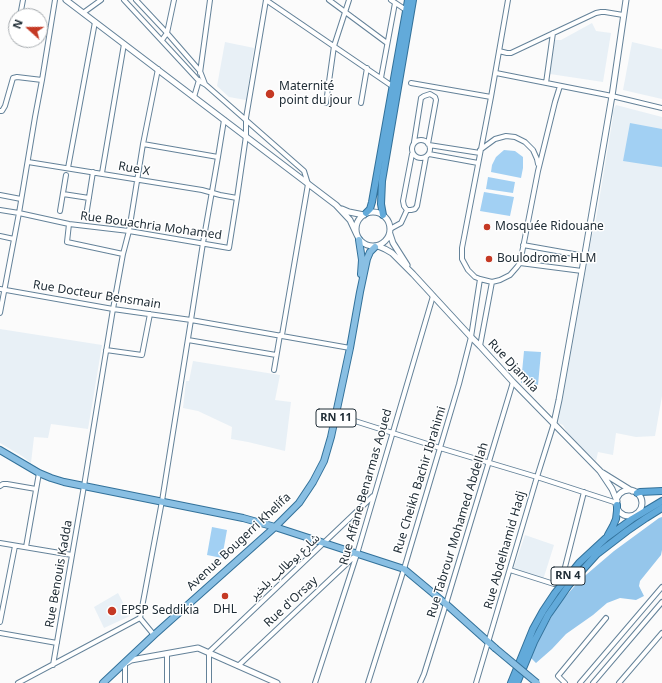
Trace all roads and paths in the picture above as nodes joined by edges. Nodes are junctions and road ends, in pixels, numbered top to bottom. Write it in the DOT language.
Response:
graph roads {
  1 [pos="55,0"];
  2 [pos="66,0"];
  3 [pos="101,0"];
  4 [pos="124,0"];
  5 [pos="136,0"];
  6 [pos="174,0"];
  7 [pos="210,0"];
  8 [pos="266,0"];
  9 [pos="329,0"];
  10 [pos="349,0"];
  11 [pos="408,0"];
  12 [pos="413,0"];
  13 [pos="508,0"];
  14 [pos="626,0"];
  15 [pos="393,1"];
  16 [pos="406,10"];
  17 [pos="345,12"];
  18 [pos="83,13"];
  19 [pos="624,15"];
  20 [pos="95,22"];
  21 [pos="167,33"];
  22 [pos="553,33"];
  23 [pos="162,40"];
  24 [pos="388,43"];
  25 [pos="124,44"];
  26 [pos="334,46"];
  27 [pos="499,51"];
  28 [pos="367,68"];
  29 [pos="158,70"];
  30 [pos="200,71"];
  31 [pos="496,73"];
  32 [pos="381,78"];
  33 [pos="42,80"];
  34 [pos="199,81"];
  35 [pos="411,83"];
  36 [pos="546,83"];
  37 [pos="206,85"];
  38 [pos="392,86"];
  39 [pos="560,86"];
  40 [pos="612,96"];
  41 [pos="194,97"];
  42 [pos="491,97"];
  43 [pos="326,103"];
  44 [pos="361,103"];
  45 [pos="662,108"];
  46 [pos="0,111"];
  47 [pos="224,120"];
  48 [pos="246,121"];
  49 [pos="246,136"];
  50 [pos="414,142"];
  51 [pos="143,144"];
  52 [pos="429,144"];
  53 [pos="480,152"];
  54 [pos="412,154"];
  55 [pos="427,156"];
  56 [pos="218,157"];
  57 [pos="28,162"];
  58 [pos="478,163"];
  59 [pos="68,168"];
  60 [pos="538,171"];
  61 [pos="93,172"];
  62 [pos="102,174"];
  63 [pos="66,175"];
  64 [pos="137,179"];
  65 [pos="308,184"];
  66 [pos="212,193"];
  67 [pos="63,194"];
  68 [pos="0,195"];
  69 [pos="89,198"];
  70 [pos="237,198"];
  71 [pos="22,199"];
  72 [pos="336,205"];
  73 [pos="0,210"];
  74 [pos="407,210"];
  75 [pos="60,211"];
  76 [pos="19,213"];
  77 [pos="365,214"];
  78 [pos="383,215"];
  79 [pos="86,216"];
  80 [pos="69,224"];
  81 [pos="129,232"];
  82 [pos="390,232"];
  83 [pos="0,236"];
  84 [pos="358,237"];
  85 [pos="14,239"];
  86 [pos="203,243"];
  87 [pos="524,245"];
  88 [pos="376,246"];
  89 [pos="123,254"];
  90 [pos="585,256"];
  91 [pos="520,263"];
  92 [pos="582,271"];
  93 [pos="413,274"];
  94 [pos="480,280"];
  95 [pos="492,282"];
  96 [pos="2,289"];
  97 [pos="360,292"];
  98 [pos="433,296"];
  99 [pos="113,310"];
  100 [pos="0,313"];
  101 [pos="150,314"];
  102 [pos="191,320"];
  103 [pos="281,335"];
  104 [pos="471,337"];
  105 [pos="188,340"];
  106 [pos="480,346"];
  107 [pos="350,348"];
  108 [pos="106,350"];
  109 [pos="276,355"];
  110 [pos="274,370"];
  111 [pos="513,382"];
  112 [pos="336,415"];
  113 [pos="554,424"];
  114 [pos="392,433"];
  115 [pos="440,448"];
  116 [pos="0,450"];
  117 [pos="488,463"];
  118 [pos="600,471"];
  119 [pos="39,473"];
  120 [pos="537,477"];
  121 [pos="0,486"];
  122 [pos="84,486"];
  123 [pos="36,489"];
  124 [pos="662,491"];
  125 [pos="584,492"];
  126 [pos="635,492"];
  127 [pos="374,496"];
  128 [pos="162,501"];
  129 [pos="662,501"];
  130 [pos="617,503"];
  131 [pos="662,508"];
  132 [pos="275,527"];
  133 [pos="606,538"];
  134 [pos="0,543"];
  135 [pos="324,544"];
  136 [pos="15,546"];
  137 [pos="26,547"];
  138 [pos="357,554"];
  139 [pos="72,555"];
  140 [pos="404,569"];
  141 [pos="510,570"];
  142 [pos="662,587"];
  143 [pos="662,602"];
  144 [pos="446,604"];
  145 [pos="140,618"];
  146 [pos="606,618"];
  147 [pos="0,622"];
  148 [pos="0,633"];
  149 [pos="662,633"];
  150 [pos="154,635"];
  151 [pos="489,642"];
  152 [pos="57,643"];
  153 [pos="209,652"];
  154 [pos="167,654"];
  155 [pos="53,665"];
  156 [pos="123,665"];
  157 [pos="238,666"];
  158 [pos="18,683"];
  159 [pos="103,683"];
  160 [pos="125,683"];
  161 [pos="167,683"];
  162 [pos="209,683"];
  163 [pos="277,683"];
  164 [pos="315,683"];
  165 [pos="368,683"];
  166 [pos="420,683"];
  167 [pos="476,683"];
  168 [pos="511,683"];
  169 [pos="517,683"];
  170 [pos="537,683"];
  171 [pos="565,683"];
  172 [pos="580,683"];
  173 [pos="593,683"];
  174 [pos="619,683"];
  1 -- 33 [label="street"];
  2 -- 18 [label="street"];
  3 -- 18 [label="street"];
  4 -- 23 [label="street"];
  5 -- 21 [label="street"];
  6 -- 21 [label="street"];
  7 -- 30 [label="street"];
  8 -- 26 [label="street"];
  8 -- 48 [label="street"];
  9 -- 17 [label="street"];
  10 -- 17 [label="street"];
  11 -- 16 [label="highway"];
  12 -- 78 [label="highway"];
  13 -- 27 [label="street"];
  14 -- 19 [label="street"];
  15 -- 16 [label="street"];
  15 -- 24 [label="street"];
  16 -- 38 [label="highway"];
  17 -- 24 [label="street"];
  17 -- 26 [label="street"];
  18 -- 20 [label="street"];
  19 -- 22 [label="street"];
  19 -- 40 [label="street"];
  20 -- 25 [label="street"];
  20 -- 59 [label="street"];
  21 -- 23 [label="street"];
  21 -- 30 [label="street"];
  22 -- 27 [label="street"];
  22 -- 36 [label="street"];
  23 -- 34 [label="street"];
  24 -- 32 [label="street"];
  25 -- 29 [label="street"];
  25 -- 62 [label="street"];
  26 -- 28 [label="street"];
  26 -- 43 [label="street"];
  27 -- 31 [label="street"];
  28 -- 32 [label="street"];
  28 -- 44 [label="street"];
  29 -- 41 [label="street"];
  29 -- 51 [label="street, Rue Benouis Kadda"];
  30 -- 34 [label="street"];
  30 -- 37 [label="street"];
  31 -- 36 [label="street"];
  31 -- 42 [label="street"];
  32 -- 38 [label="street"];
  33 -- 46 [label="street"];
  33 -- 57 [label="street"];
  34 -- 37 [label="street"];
  34 -- 41 [label="street"];
  35 -- 42 [label="street"];
  36 -- 39 [label="street"];
  37 -- 48 [label="street"];
  38 -- 77 [label="highway"];
  39 -- 40 [label="street"];
  39 -- 60 [label="street"];
  40 -- 45 [label="street"];
  40 -- 90 [label="street"];
  41 -- 47 [label="street"];
  42 -- 53 [label="street"];
  47 -- 49 [label="street"];
  47 -- 56 [label="street"];
  48 -- 49 [label="street"];
  48 -- 65 [label="street"];
  49 -- 65 [label="street"];
  49 -- 70 [label="street"];
  50 -- 52 [label="street"];
  50 -- 52 [label="street"];
  50 -- 54 [label="street"];
  51 -- 56 [label="street"];
  51 -- 64 [label="street, Rue Benouis Kadda"];
  52 -- 53 [label="street"];
  52 -- 55 [label="street"];
  53 -- 58 [label="street"];
  53 -- 60 [label="street"];
  54 -- 55 [label="street"];
  54 -- 74 [label="street"];
  55 -- 58 [label="street"];
  55 -- 74 [label="street"];
  56 -- 66 [label="street"];
  57 -- 59 [label="street, Rue X"];
  57 -- 71 [label="street"];
  58 -- 94 [label="street"];
  59 -- 61 [label="street, Rue X"];
  60 -- 87 [label="street"];
  61 -- 62 [label="street, Rue X"];
  61 -- 69 [label="street"];
  62 -- 64 [label="street, Rue X"];
  63 -- 67 [label="street"];
  64 -- 66 [label="street, Rue X"];
  64 -- 81 [label="street, Rue Benouis Kadda"];
  65 -- 72 [label="street"];
  65 -- 103 [label="street"];
  66 -- 70 [label="street, Rue X"];
  66 -- 86 [label="street"];
  67 -- 69 [label="street"];
  67 -- 75 [label="street"];
  68 -- 71 [label="street"];
  69 -- 79 [label="street"];
  70 -- 86 [label="street, Rue Bouachria Mohamed"];
  71 -- 76 [label="street"];
  72 -- 77 [label="street"];
  72 -- 84 [label="street"];
  73 -- 76 [label="street, Rue Bouachria Mohamed"];
  74 -- 82 [label="street"];
  76 -- 80 [label="street, Rue Bouachria Mohamed"];
  76 -- 85 [label="street"];
  77 -- 78 [label="street"];
  77 -- 84 [label="street"];
  78 -- 82 [label="street"];
  80 -- 81 [label="street, Rue Bouachria Mohamed"];
  80 -- 89 [label="street, Rue Bouachria Mohamed"];
  81 -- 86 [label="street, Rue Bouachria Mohamed"];
  81 -- 89 [label="street, Rue Benouis Kadda"];
  82 -- 88 [label="street"];
  82 -- 93 [label="street"];
  83 -- 85 [label="street"];
  84 -- 88 [label="street"];
  84 -- 97 [label="main road, Avenue Bougerri Khelifa / RN 11"];
  85 -- 96 [label="street"];
  86 -- 102 [label="street"];
  87 -- 90 [label="street"];
  87 -- 91 [label="street"];
  88 -- 93 [label="street"];
  88 -- 97 [label="main road, Avenue Bougerri Khelifa / RN 11"];
  89 -- 99 [label="street, Rue Benouis Kadda"];
  90 -- 92 [label="street"];
  91 -- 92 [label="street"];
  91 -- 95 [label="street"];
  92 -- 113 [label="street"];
  93 -- 98 [label="street, Rue Djamila"];
  94 -- 95 [label="street"];
  94 -- 104 [label="street, Rue Cheikh Bachir Ibrahimi"];
  95 -- 106 [label="street"];
  96 -- 99 [label="street, Rue Docteur Bensmain"];
  96 -- 100 [label="street"];
  97 -- 107 [label="main road, Avenue Bougerri Khelifa / RN 11"];
  98 -- 104 [label="street, Rue Djamila"];
  98 -- 114 [label="street, Rue Affane Benarmas Aoued"];
  99 -- 101 [label="street, Rue Docteur Bensmain"];
  99 -- 108 [label="street, Rue Benouis Kadda"];
  101 -- 102 [label="street, Rue Docteur Bensmain"];
  101 -- 108 [label="street"];
  102 -- 103 [label="street, Rue Docteur Bensmain"];
  102 -- 105 [label="street"];
  103 -- 107 [label="street, Rue Docteur Bensmain"];
  103 -- 109 [label="street"];
  104 -- 106 [label="street, Rue Djamila"];
  104 -- 115 [label="street, Rue Cheikh Bachir Ibrahimi"];
  105 -- 109 [label="street"];
  105 -- 128 [label="street"];
  106 -- 111 [label="street, Rue Djamila"];
  107 -- 112 [label="main road, Avenue Bougerri Khelifa / RN 11"];
  108 -- 122 [label="street, Rue Benouis Kadda"];
  109 -- 110 [label="street"];
  111 -- 113 [label="street, Rue Djamila"];
  111 -- 117 [label="street, Rue Tabrour Mohamed Abdellah"];
  112 -- 114 [label="street"];
  112 -- 132 [label="main road, Avenue Bougerri Khelifa / RN 11"];
  113 -- 118 [label="street, Rue Djamila"];
  113 -- 120 [label="street, Rue Abdelhamid Hadj"];
  114 -- 115 [label="street"];
  114 -- 127 [label="street, Rue Affane Benarmas Aoued"];
  115 -- 117 [label="street"];
  115 -- 140 [label="street, Rue Cheikh Bachir Ibrahimi"];
  116 -- 119 [label="main road"];
  117 -- 120 [label="street"];
  117 -- 144 [label="street, Rue Tabrour Mohamed Abdellah"];
  118 -- 126 [label="street"];
  118 -- 130 [label="street"];
  119 -- 122 [label="main road"];
  119 -- 123 [label="street"];
  120 -- 125 [label="street"];
  120 -- 141 [label="street, Rue Abdelhamid Hadj"];
  121 -- 123 [label="street"];
  122 -- 128 [label="main road"];
  122 -- 139 [label="street, Rue Benouis Kadda"];
  123 -- 137 [label="street"];
  124 -- 126 [label="highway"];
  125 -- 130 [label="street"];
  125 -- 141 [label="street"];
  126 -- 130 [label="street"];
  126 -- 130 [label="street"];
  127 -- 135 [label="street, شارع بوطالب بلخير"];
  127 -- 138 [label="street, Rue Affane Benarmas Aoued"];
  128 -- 132 [label="main road"];
  128 -- 145 [label="street"];
  129 -- 133 [label="highway, RN 4"];
  130 -- 133 [label="highway"];
  131 -- 169 [label="highway, RN 4"];
  132 -- 135 [label="main road"];
  132 -- 150 [label="main road, Avenue Bougerri Khelifa / RN 11"];
  133 -- 168 [label="highway, RN 4"];
  134 -- 136 [label="street"];
  135 -- 138 [label="main road"];
  135 -- 153 [label="street, شارع بوطالب بلخير"];
  136 -- 137 [label="street"];
  136 -- 147 [label="street"];
  137 -- 139 [label="street"];
  138 -- 140 [label="main road"];
  138 -- 157 [label="street, Rue d'Orsay"];
  138 -- 164 [label="street, Rue Affane Benarmas Aoued"];
  139 -- 152 [label="street, Rue Benouis Kadda"];
  140 -- 144 [label="main road"];
  140 -- 165 [label="street, Rue Cheikh Bachir Ibrahimi"];
  141 -- 151 [label="street, Rue Abdelhamid Hadj"];
  142 -- 172 [label="street"];
  143 -- 173 [label="street"];
  144 -- 151 [label="main road"];
  144 -- 166 [label="street, Rue Tabrour Mohamed Abdellah"];
  145 -- 150 [label="street"];
  145 -- 155 [label="street"];
  146 -- 171 [label="street"];
  148 -- 152 [label="street"];
  149 -- 174 [label="street"];
  150 -- 156 [label="main road, Avenue Bougerri Khelifa / RN 11"];
  151 -- 167 [label="street, Rue Abdelhamid Hadj"];
  151 -- 170 [label="main road, bridge"];
  152 -- 155 [label="street, Rue Benouis Kadda"];
  153 -- 154 [label="street"];
  153 -- 157 [label="street"];
  153 -- 162 [label="street"];
  154 -- 156 [label="street"];
  154 -- 161 [label="street"];
  155 -- 158 [label="street"];
  156 -- 159 [label="main road, Avenue Bougerri Khelifa / RN 11"];
  156 -- 160 [label="street"];
  157 -- 163 [label="street"];
}
